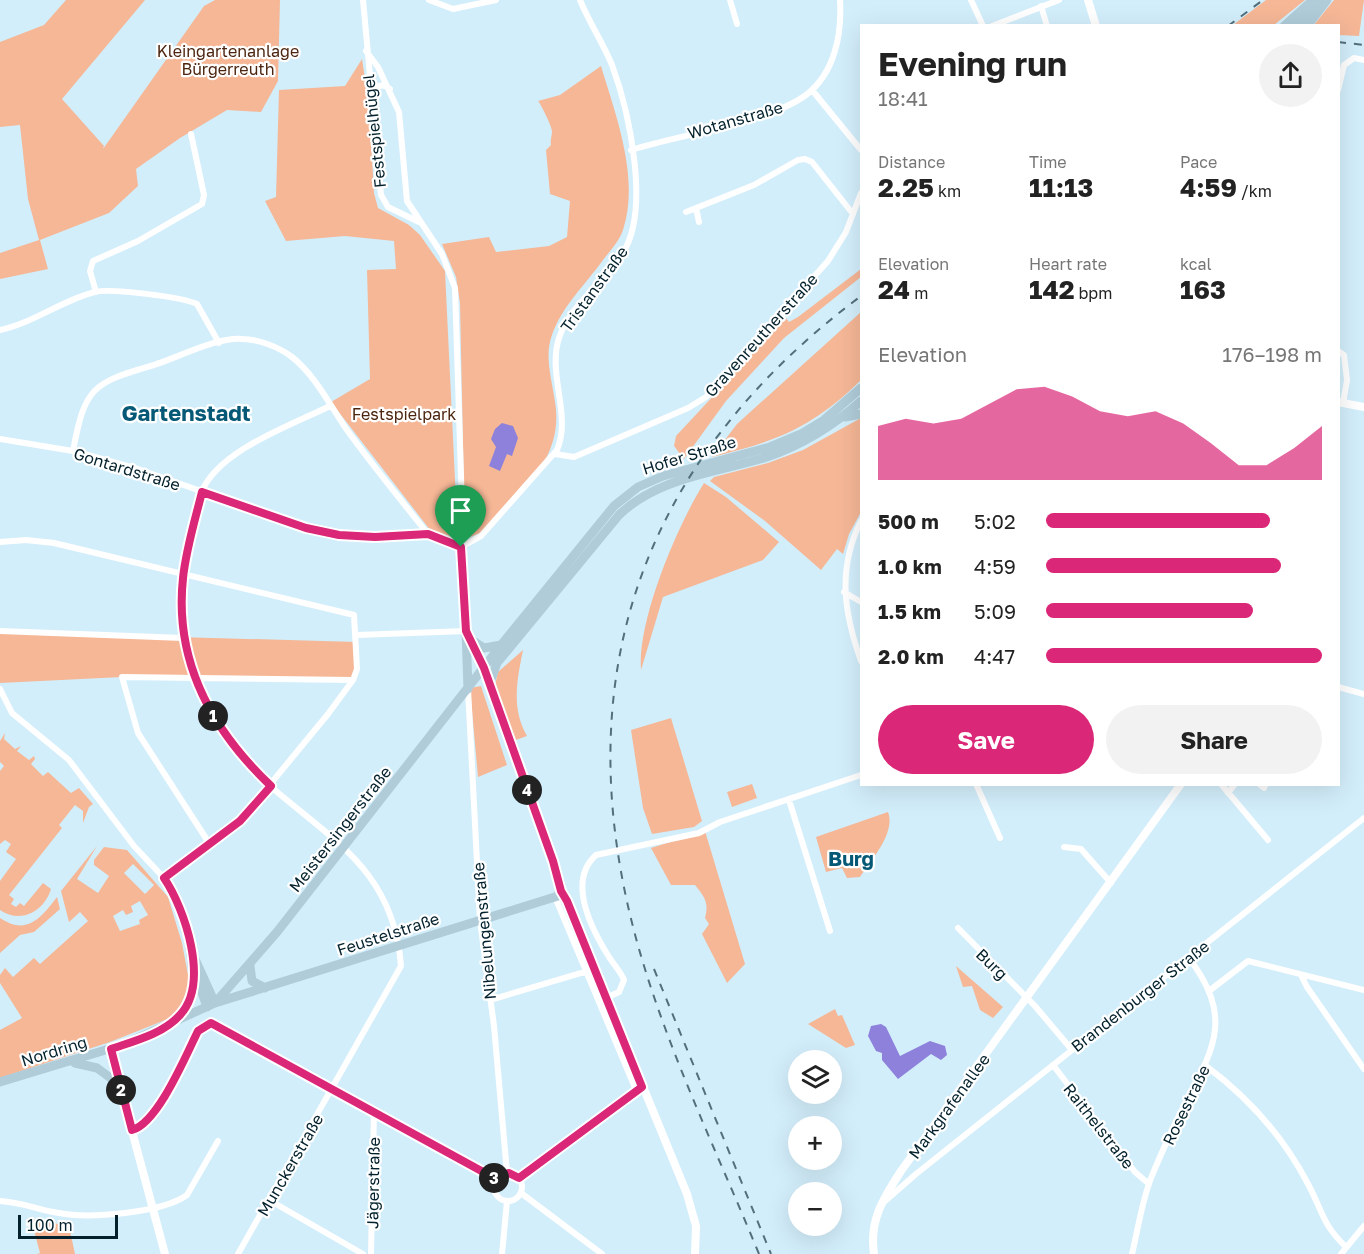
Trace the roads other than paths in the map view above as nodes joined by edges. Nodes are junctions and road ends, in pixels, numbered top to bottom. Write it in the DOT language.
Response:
graph roads {
  1 [pos="363,0"];
  2 [pos="429,0"];
  3 [pos="496,0"];
  4 [pos="580,0"];
  5 [pos="730,0"];
  6 [pos="840,0"];
  7 [pos="971,0"];
  8 [pos="1059,0"];
  9 [pos="1088,0"];
  10 [pos="1313,0"];
  11 [pos="1320,0"];
  12 [pos="1327,0"];
  13 [pos="1041,6"];
  14 [pos="737,24"];
  15 [pos="982,24"];
  16 [pos="997,24"];
  17 [pos="1046,24"];
  18 [pos="1095,24"];
  19 [pos="1286,24"];
  20 [pos="1298,24"];
  21 [pos="1309,24"];
  22 [pos="366,51"];
  23 [pos="1364,60"];
  24 [pos="1340,81"];
  25 [pos="371,88"];
  26 [pos="390,89"];
  27 [pos="812,90"];
  28 [pos="191,134"];
  29 [pos="860,149"];
  30 [pos="631,150"];
  31 [pos="860,196"];
  32 [pos="696,208"];
  33 [pos="686,212"];
  34 [pos="853,214"];
  35 [pos="419,222"];
  36 [pos="699,222"];
  37 [pos="96,292"];
  38 [pos="0,330"];
  39 [pos="219,343"];
  40 [pos="1340,352"];
  41 [pos="859,396"];
  42 [pos="1341,403"];
  43 [pos="330,406"];
  44 [pos="1364,407"];
  45 [pos="860,414"];
  46 [pos="843,418"];
  47 [pos="0,439"];
  48 [pos="73,452"];
  49 [pos="555,454"];
  50 [pos="202,492"];
  51 [pos="860,524"];
  52 [pos="428,534"];
  53 [pos="0,542"];
  54 [pos="461,547"];
  55 [pos="183,576"];
  56 [pos="844,592"];
  57 [pos="860,601"];
  58 [pos="0,631"];
  59 [pos="466,631"];
  60 [pos="357,635"];
  61 [pos="183,638"];
  62 [pos="472,641"];
  63 [pos="502,644"];
  64 [pos="467,655"];
  65 [pos="479,657"];
  66 [pos="860,658"];
  67 [pos="484,668"];
  68 [pos="194,678"];
  69 [pos="353,680"];
  70 [pos="489,684"];
  71 [pos="1340,688"];
  72 [pos="0,689"];
  73 [pos="468,689"];
  74 [pos="1364,694"];
  75 [pos="860,775"];
  76 [pos="271,786"];
  77 [pos="977,786"];
  78 [pos="1179,786"];
  79 [pos="1223,786"];
  80 [pos="1233,786"];
  81 [pos="1228,793"];
  82 [pos="789,800"];
  83 [pos="1364,818"];
  84 [pos="1000,838"];
  85 [pos="1269,840"];
  86 [pos="209,843"];
  87 [pos="345,847"];
  88 [pos="1064,847"];
  89 [pos="164,878"];
  90 [pos="1111,883"];
  91 [pos="559,891"];
  92 [pos="480,920"];
  93 [pos="958,928"];
  94 [pos="830,931"];
  95 [pos="189,941"];
  96 [pos="400,947"];
  97 [pos="1189,958"];
  98 [pos="192,963"];
  99 [pos="250,966"];
  100 [pos="590,970"];
  101 [pos="1302,975"];
  102 [pos="265,988"];
  103 [pos="1364,990"];
  104 [pos="1209,991"];
  105 [pos="606,998"];
  106 [pos="1028,998"];
  107 [pos="490,1000"];
  108 [pos="211,1005"];
  109 [pos="166,1027"];
  110 [pos="111,1049"];
  111 [pos="1072,1050"];
  112 [pos="69,1063"];
  113 [pos="1053,1065"];
  114 [pos="1206,1066"];
  115 [pos="1364,1069"];
  116 [pos="0,1082"];
  117 [pos="120,1085"];
  118 [pos="333,1089"];
  119 [pos="639,1089"];
  120 [pos="374,1112"];
  121 [pos="132,1130"];
  122 [pos="218,1141"];
  123 [pos="507,1173"];
  124 [pos="916,1174"];
  125 [pos="519,1178"];
  126 [pos="496,1179"];
  127 [pos="895,1180"];
  128 [pos="1149,1184"];
  129 [pos="520,1193"];
  130 [pos="270,1200"];
  131 [pos="0,1201"];
  132 [pos="507,1201"];
  133 [pos="152,1207"];
  134 [pos="876,1213"];
  135 [pos="1364,1226"];
  136 [pos="1346,1247"];
  137 [pos="165,1254"];
  138 [pos="238,1254"];
  139 [pos="363,1254"];
  140 [pos="371,1254"];
  141 [pos="502,1254"];
  142 [pos="602,1254"];
  143 [pos="695,1254"];
  144 [pos="874,1254"];
  145 [pos="1132,1254"];
  146 [pos="1341,1254"];
  1 -- 22 [label="street"];
  2 -- 3 [label="street"];
  4 -- 30 [label="street, Tristanstraße"];
  5 -- 14 [label="street"];
  6 -- 27 [label="street, Wotanstraße"];
  7 -- 15 [label="street"];
  8 -- 13 [label="street"];
  9 -- 18 [label="street"];
  10 -- 19 [label="main road"];
  11 -- 20 [label="main road"];
  12 -- 21 [label="main road"];
  13 -- 16 [label="street"];
  13 -- 17 [label="street"];
  22 -- 25 [label="street, Festspielhügel"];
  22 -- 26 [label="street, Festspielhügel"];
  23 -- 24 [label="street"];
  25 -- 26 [label="street"];
  25 -- 35 [label="street, Festspielhügel"];
  26 -- 35 [label="street, Festspielhügel"];
  27 -- 29 [label="street"];
  27 -- 30 [label="street, Wotanstraße"];
  28 -- 37 [label="street"];
  30 -- 49 [label="street, Tristanstraße"];
  31 -- 34 [label="street, Gravenreutherstraße"];
  32 -- 33 [label="street"];
  32 -- 34 [label="street"];
  32 -- 36 [label="street"];
  34 -- 49 [label="street, Gravenreutherstraße"];
  35 -- 54 [label="street"];
  37 -- 38 [label="street"];
  37 -- 39 [label="street"];
  39 -- 43 [label="street"];
  39 -- 48 [label="street"];
  40 -- 42 [label="street"];
  41 -- 46 [label="main road, Hofer Straße"];
  41 -- 63 [label="main road, Hofer Straße"];
  42 -- 44 [label="street"];
  43 -- 50 [label="street"];
  43 -- 52 [label="street"];
  45 -- 46 [label="main road"];
  46 -- 70 [label="main road, Hofer Straße"];
  47 -- 48 [label="street, Gontardstraße"];
  48 -- 50 [label="street, Gontardstraße"];
  49 -- 54 [label="street"];
  50 -- 52 [label="street, Gontardstraße"];
  50 -- 55 [label="street"];
  51 -- 56 [label="street"];
  52 -- 54 [label="street, Gontardstraße"];
  53 -- 55 [label="street"];
  54 -- 59 [label="street"];
  55 -- 60 [label="street"];
  55 -- 61 [label="street"];
  56 -- 57 [label="street"];
  56 -- 66 [label="street"];
  58 -- 61 [label="street"];
  59 -- 60 [label="street"];
  59 -- 62 [label="main road"];
  59 -- 64 [label="main road"];
  60 -- 69 [label="street"];
  61 -- 68 [label="street"];
  62 -- 63 [label="main road"];
  62 -- 65 [label="main road"];
  63 -- 67 [label="main road, Hofer Straße"];
  64 -- 65 [label="main road"];
  64 -- 73 [label="main road"];
  65 -- 67 [label="main road"];
  67 -- 70 [label="main road"];
  67 -- 73 [label="main road, Meistersingerstraße"];
  68 -- 69 [label="street"];
  68 -- 76 [label="street"];
  68 -- 86 [label="street"];
  69 -- 76 [label="street"];
  70 -- 91 [label="main road"];
  71 -- 74 [label="street"];
  72 -- 89 [label="street"];
  73 -- 87 [label="main road, Meistersingerstraße"];
  73 -- 92 [label="street, Nibelungenstraße"];
  75 -- 82 [label="street"];
  76 -- 86 [label="street"];
  76 -- 87 [label="street"];
  77 -- 84 [label="street"];
  78 -- 90 [label="street, Markgrafenallee"];
  79 -- 81 [label="street"];
  80 -- 81 [label="street"];
  81 -- 85 [label="street"];
  82 -- 94 [label="street"];
  82 -- 105 [label="street"];
  83 -- 97 [label="street, Brandenburger Straße"];
  86 -- 89 [label="street"];
  87 -- 96 [label="street"];
  87 -- 99 [label="main road, Meistersingerstraße"];
  88 -- 90 [label="street"];
  89 -- 95 [label="street"];
  90 -- 106 [label="street, Markgrafenallee"];
  91 -- 92 [label="main road, Feustelstraße"];
  91 -- 100 [label="street"];
  92 -- 96 [label="main road, Feustelstraße"];
  92 -- 107 [label="street, Nibelungenstraße"];
  93 -- 106 [label="street, Burg"];
  95 -- 98 [label="main road"];
  95 -- 108 [label="main road"];
  96 -- 102 [label="main road, Feustelstraße"];
  96 -- 118 [label="street, Munckerstraße"];
  97 -- 104 [label="street, Rosestraße"];
  97 -- 111 [label="street, Brandenburger Straße"];
  98 -- 108 [label="main road"];
  98 -- 109 [label="main road"];
  99 -- 102 [label="main road"];
  99 -- 108 [label="main road, Meistersingerstraße"];
  100 -- 105 [label="street"];
  100 -- 107 [label="street"];
  100 -- 119 [label="street"];
  101 -- 103 [label="street"];
  101 -- 104 [label="street"];
  101 -- 115 [label="street"];
  102 -- 108 [label="main road, Feustelstraße"];
  104 -- 114 [label="street, Rosestraße"];
  105 -- 119 [label="street"];
  106 -- 111 [label="street"];
  106 -- 127 [label="street, Markgrafenallee"];
  107 -- 123 [label="street, Nibelungenstraße"];
  108 -- 109 [label="main road, Nordring"];
  109 -- 110 [label="main road, Nordring"];
  110 -- 112 [label="main road, Nordring"];
  110 -- 117 [label="street"];
  111 -- 113 [label="street, Brandenburger Straße"];
  112 -- 116 [label="main road, Nordring"];
  112 -- 117 [label="main road"];
  113 -- 124 [label="street, Brandenburger Straße"];
  113 -- 128 [label="street, Raithelstraße"];
  114 -- 128 [label="street, Rosestraße"];
  114 -- 136 [label="street"];
  117 -- 121 [label="street"];
  118 -- 120 [label="street"];
  118 -- 121 [label="street"];
  118 -- 130 [label="street, Munckerstraße"];
  119 -- 125 [label="street"];
  119 -- 143 [label="street"];
  120 -- 126 [label="street"];
  120 -- 140 [label="street, Jägerstraße"];
  121 -- 133 [label="street"];
  122 -- 133 [label="street"];
  123 -- 125 [label="street"];
  123 -- 126 [label="street"];
  124 -- 127 [label="street, Brandenburger Straße"];
  124 -- 134 [label="street, Brandenburger Straße"];
  125 -- 129 [label="street"];
  126 -- 132 [label="street"];
  127 -- 134 [label="street, Markgrafenallee"];
  128 -- 145 [label="street, Rosestraße"];
  129 -- 132 [label="street"];
  129 -- 142 [label="street"];
  130 -- 138 [label="street, Munckerstraße"];
  130 -- 139 [label="street"];
  131 -- 133 [label="street"];
  132 -- 141 [label="street"];
  133 -- 137 [label="street"];
  134 -- 144 [label="street"];
  135 -- 136 [label="street"];
  136 -- 146 [label="street"];
}
